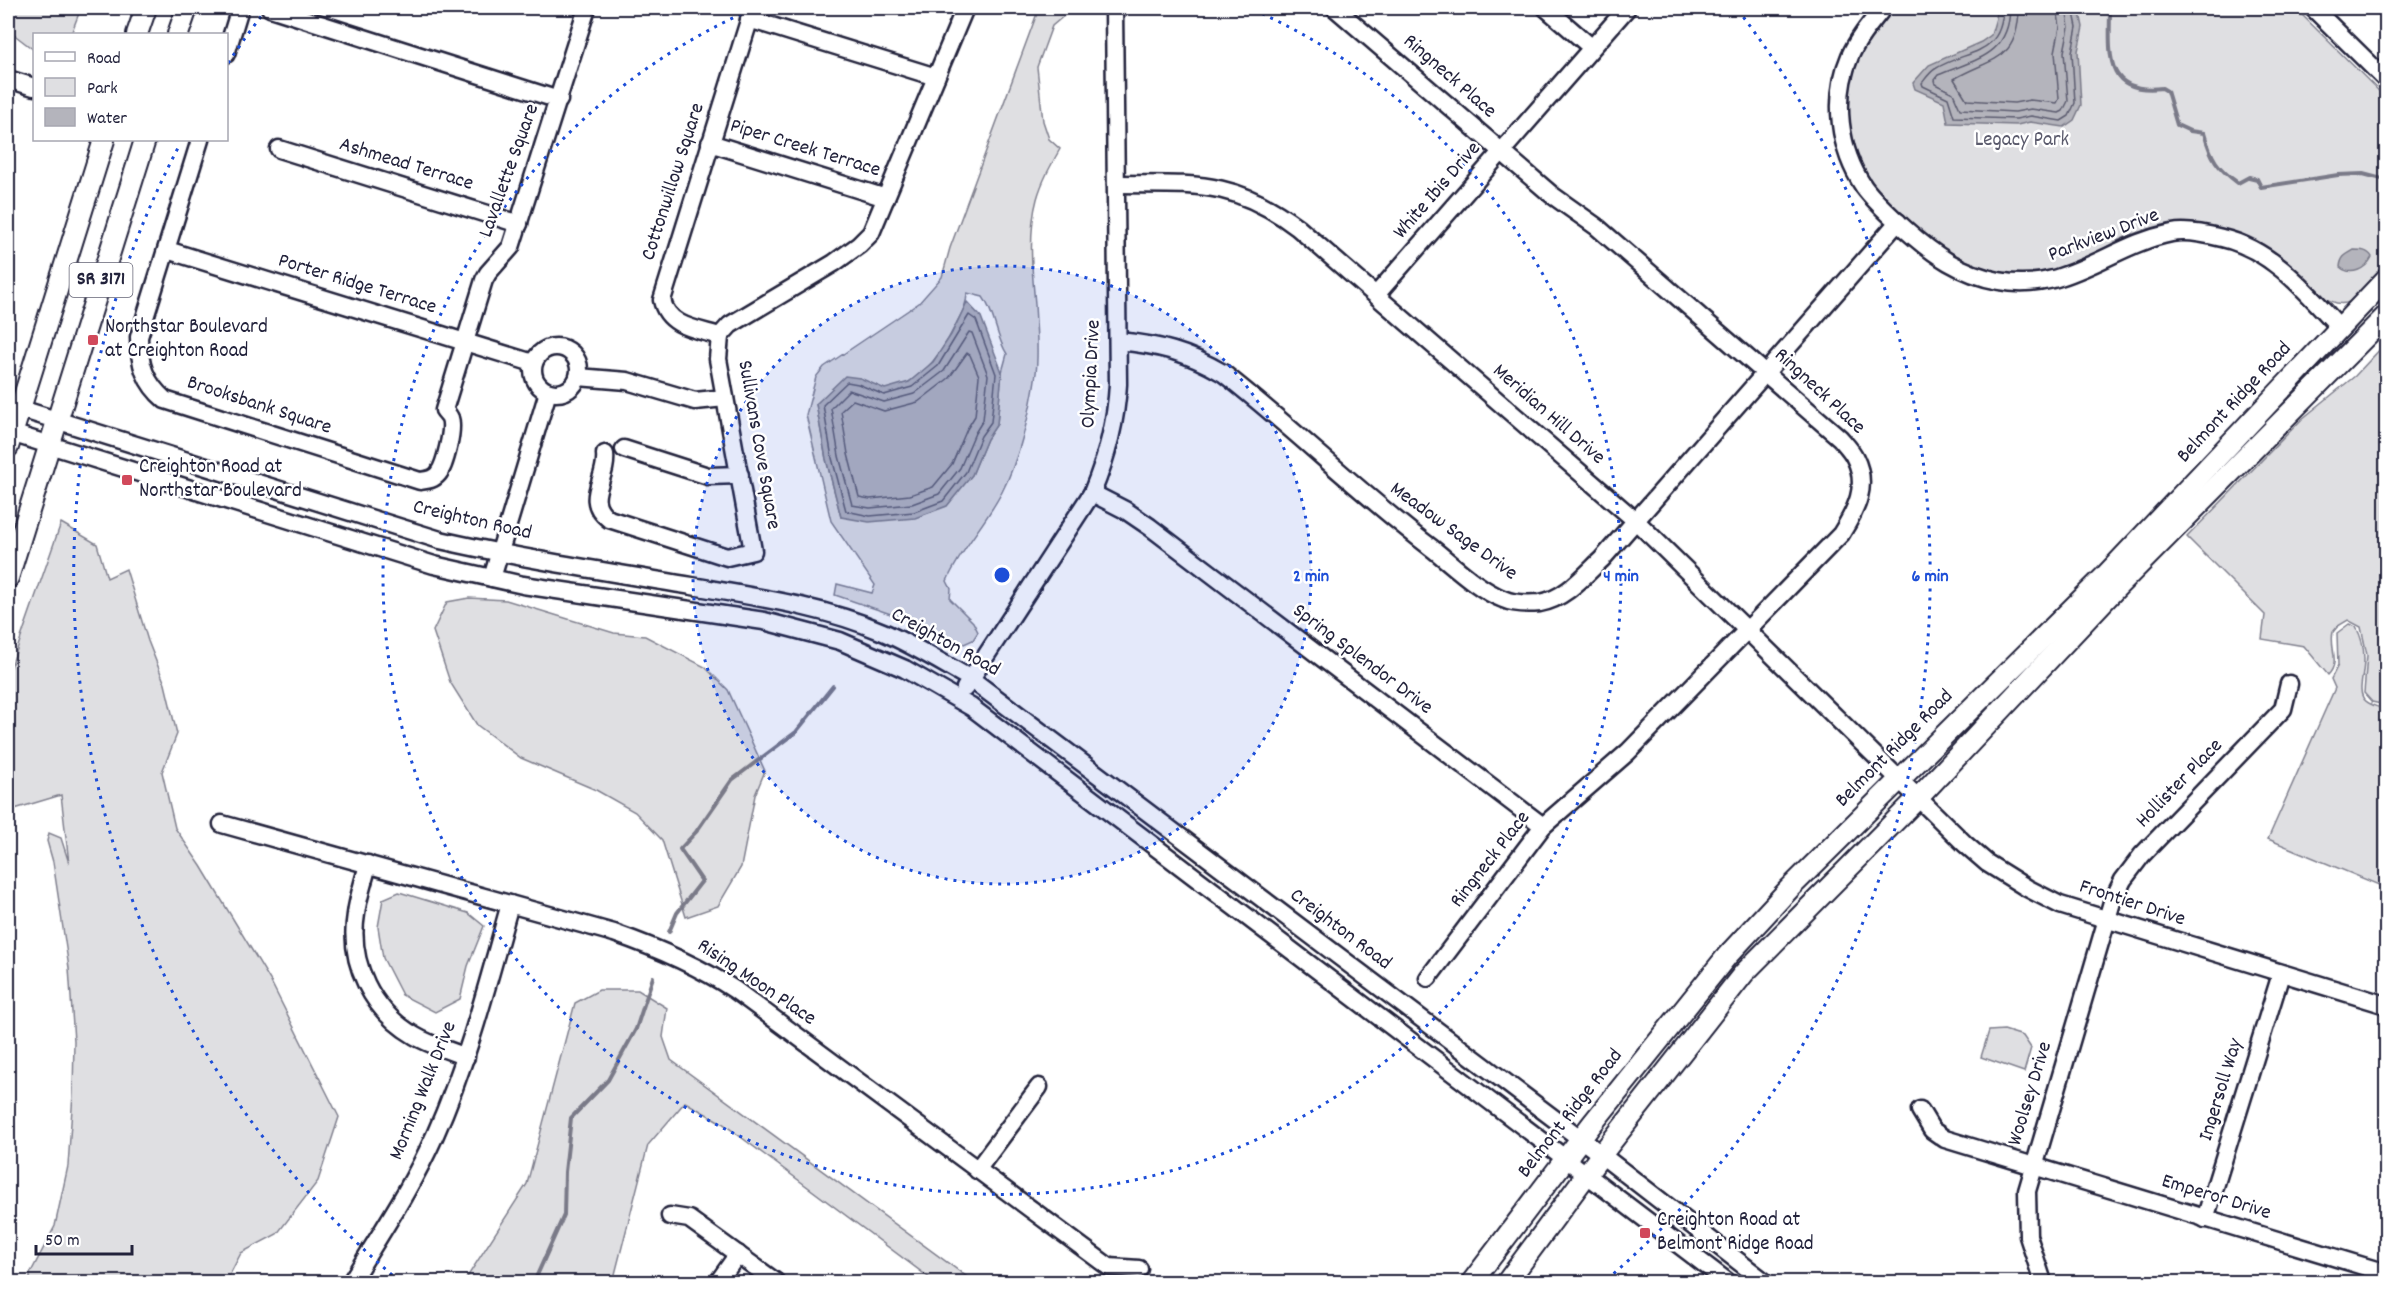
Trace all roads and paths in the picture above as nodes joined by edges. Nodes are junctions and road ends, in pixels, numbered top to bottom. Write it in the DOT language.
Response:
graph roads {
  1 [pos="146,8"];
  2 [pos="187,8"];
  3 [pos="240,8"];
  4 [pos="270,8"];
  5 [pos="587,8"];
  6 [pos="965,8"];
  7 [pos="1114,8"];
  8 [pos="1335,8"];
  9 [pos="1546,8"];
  10 [pos="1627,8"];
  11 [pos="1883,8"];
  12 [pos="2313,8"];
  13 [pos="751,13"];
  14 [pos="320,16"];
  15 [pos="137,33"];
  16 [pos="178,33"];
  17 [pos="228,47"];
  18 [pos="1591,47"];
  19 [pos="936,77"];
  20 [pos="8,79"];
  21 [pos="2386,80"];
  22 [pos="33,87"];
  23 [pos="559,100"];
  24 [pos="104,141"];
  25 [pos="145,141"];
  26 [pos="200,141"];
  27 [pos="710,143"];
  28 [pos="279,148"];
  29 [pos="1501,153"];
  30 [pos="1116,184"];
  31 [pos="886,198"];
  32 [pos="1898,222"];
  33 [pos="519,224"];
  34 [pos="167,250"];
  35 [pos="2386,279"];
  36 [pos="1377,295"];
  37 [pos="2386,316"];
  38 [pos="2339,327"];
  39 [pos="720,336"];
  40 [pos="1118,341"];
  41 [pos="466,343"];
  42 [pos="533,363"];
  43 [pos="1766,372"];
  44 [pos="578,377"];
  45 [pos="548,392"];
  46 [pos="725,398"];
  47 [pos="13,406"];
  48 [pos="57,420"];
  49 [pos="9,438"];
  50 [pos="50,446"];
  51 [pos="624,449"];
  52 [pos="605,454"];
  53 [pos="740,475"];
  54 [pos="1092,493"];
  55 [pos="1636,521"];
  56 [pos="499,553"];
  57 [pos="8,578"];
  58 [pos="492,578"];
  59 [pos="1748,630"];
  60 [pos="971,679"];
  61 [pos="2289,684"];
  62 [pos="957,698"];
  63 [pos="1899,779"];
  64 [pos="1918,798"];
  65 [pos="222,824"];
  66 [pos="1543,826"];
  67 [pos="368,864"];
  68 [pos="510,904"];
  69 [pos="2108,920"];
  70 [pos="2281,974"];
  71 [pos="1428,978"];
  72 [pos="2386,1005"];
  73 [pos="466,1057"];
  74 [pos="1039,1087"];
  75 [pos="1920,1110"];
  76 [pos="1581,1139"];
  77 [pos="1601,1155"];
  78 [pos="1565,1160"];
  79 [pos="2033,1165"];
  80 [pos="977,1170"];
  81 [pos="1586,1176"];
  82 [pos="670,1216"];
  83 [pos="2205,1219"];
  84 [pos="738,1254"];
  85 [pos="2385,1268"];
  86 [pos="1139,1269"];
  87 [pos="351,1282"];
  88 [pos="718,1282"];
  89 [pos="776,1282"];
  90 [pos="1472,1282"];
  91 [pos="1507,1282"];
  92 [pos="1728,1282"];
  93 [pos="1765,1282"];
  94 [pos="2043,1282"];
  1 -- 15 [label="main road"];
  2 -- 16 [label="main road"];
  3 -- 17 [label="street"];
  4 -- 14 [label="street"];
  5 -- 23 [label="street, Lavallette Square"];
  6 -- 19 [label="street, Sullivans Cove Square"];
  7 -- 30 [label="street, Olympia Drive"];
  8 -- 29 [label="street, Ringneck Place"];
  9 -- 18 [label="street"];
  10 -- 18 [label="street, White Ibis Drive"];
  11 -- 32 [label="street, Parkview Drive"];
  12 -- 21 [label="street"];
  13 -- 19 [label="street"];
  13 -- 27 [label="street, Cottonwillow Square"];
  14 -- 23 [label="street"];
  18 -- 29 [label="street, White Ibis Drive"];
  19 -- 31 [label="street, Sullivans Cove Square"];
  20 -- 22 [label="street"];
  23 -- 33 [label="street, Lavallette Square"];
  24 -- 47 [label="main road, SR 3171"];
  25 -- 48 [label="main road, SR 3171"];
  26 -- 34 [label="street, Brooksbank Square"];
  27 -- 31 [label="street, Piper Creek Terrace"];
  27 -- 39 [label="street, Cottonwillow Square"];
  28 -- 33 [label="street, Ashmead Terrace"];
  29 -- 36 [label="street, White Ibis Drive"];
  29 -- 43 [label="street, Ringneck Place"];
  30 -- 36 [label="street, Meridian Hill Drive"];
  30 -- 40 [label="street, Olympia Drive"];
  31 -- 39 [label="street, Sullivans Cove Square"];
  32 -- 38 [label="street, Parkview Drive"];
  32 -- 43 [label="street, Meadow Sage Drive"];
  33 -- 41 [label="street, Lavallette Square"];
  34 -- 41 [label="street, Porter Ridge Terrace"];
  34 -- 41 [label="street, Brooksbank Square"];
  35 -- 38 [label="main road, Belmont Ridge Road"];
  36 -- 55 [label="street, Meridian Hill Drive"];
  37 -- 64 [label="main road"];
  38 -- 63 [label="main road, Belmont Ridge Road"];
  39 -- 46 [label="street, Sullivans Cove Square"];
  40 -- 54 [label="street, Olympia Drive"];
  40 -- 55 [label="street, Meadow Sage Drive"];
  41 -- 42 [label="street, Porter Ridge Terrace"];
  42 -- 44 [label="street"];
  42 -- 45 [label="street"];
  43 -- 55 [label="street, Meadow Sage Drive"];
  43 -- 59 [label="street, Ringneck Place"];
  44 -- 45 [label="street"];
  44 -- 46 [label="street"];
  45 -- 56 [label="street"];
  46 -- 53 [label="street, Sullivans Cove Square"];
  47 -- 48 [label="street, Creighton Road"];
  47 -- 49 [label="main road, SR 3171"];
  48 -- 50 [label="main road, SR 3171"];
  48 -- 56 [label="street, Creighton Road"];
  49 -- 50 [label="street, Creighton Road"];
  50 -- 57 [label="main road, SR 3171"];
  50 -- 58 [label="street, Creighton Road"];
  51 -- 53 [label="street"];
  52 -- 53 [label="street, Sullivans Cove Square"];
  54 -- 60 [label="street, Olympia Drive"];
  54 -- 66 [label="street, Spring Splendor Drive"];
  55 -- 59 [label="street, Meridian Hill Drive"];
  56 -- 58 [label="street"];
  56 -- 60 [label="street, Creighton Road"];
  58 -- 62 [label="street, Creighton Road"];
  59 -- 63 [label="street, Meridian Hill Drive"];
  59 -- 66 [label="street, Ringneck Place"];
  60 -- 62 [label="street, Olympia Drive"];
  60 -- 76 [label="street, Creighton Road"];
  61 -- 69 [label="street, Hollister Place"];
  62 -- 78 [label="street, Creighton Road"];
  63 -- 64 [label="street, Frontier Drive"];
  63 -- 76 [label="main road, Belmont Ridge Road"];
  64 -- 69 [label="street, Frontier Drive"];
  64 -- 77 [label="main road"];
  65 -- 67 [label="street, Rising Moon Place"];
  66 -- 71 [label="street, Ringneck Place"];
  67 -- 68 [label="street, Rising Moon Place"];
  67 -- 73 [label="street"];
  68 -- 73 [label="street, Morning Walk Drive"];
  68 -- 80 [label="street, Rising Moon Place"];
  69 -- 70 [label="street, Frontier Drive"];
  69 -- 79 [label="street, Woolsey Drive"];
  70 -- 72 [label="street, Frontier Drive"];
  70 -- 83 [label="street, Ingersoll Way"];
  73 -- 87 [label="street, Morning Walk Drive"];
  74 -- 80 [label="street"];
  75 -- 79 [label="street, Emperor Drive"];
  76 -- 77 [label="street, Creighton Road"];
  76 -- 78 [label="main road, Belmont Ridge Road"];
  77 -- 81 [label="main road"];
  77 -- 93 [label="street, Creighton Road"];
  78 -- 81 [label="street, Creighton Road"];
  78 -- 90 [label="main road, Belmont Ridge Road"];
  79 -- 83 [label="street, Emperor Drive"];
  79 -- 94 [label="street, Woolsey Drive"];
  80 -- 86 [label="street, Rising Moon Place"];
  81 -- 91 [label="main road"];
  81 -- 92 [label="street, Creighton Road"];
  82 -- 84 [label="street"];
  83 -- 85 [label="street, Emperor Drive"];
  84 -- 88 [label="street"];
  84 -- 89 [label="street"];
}
